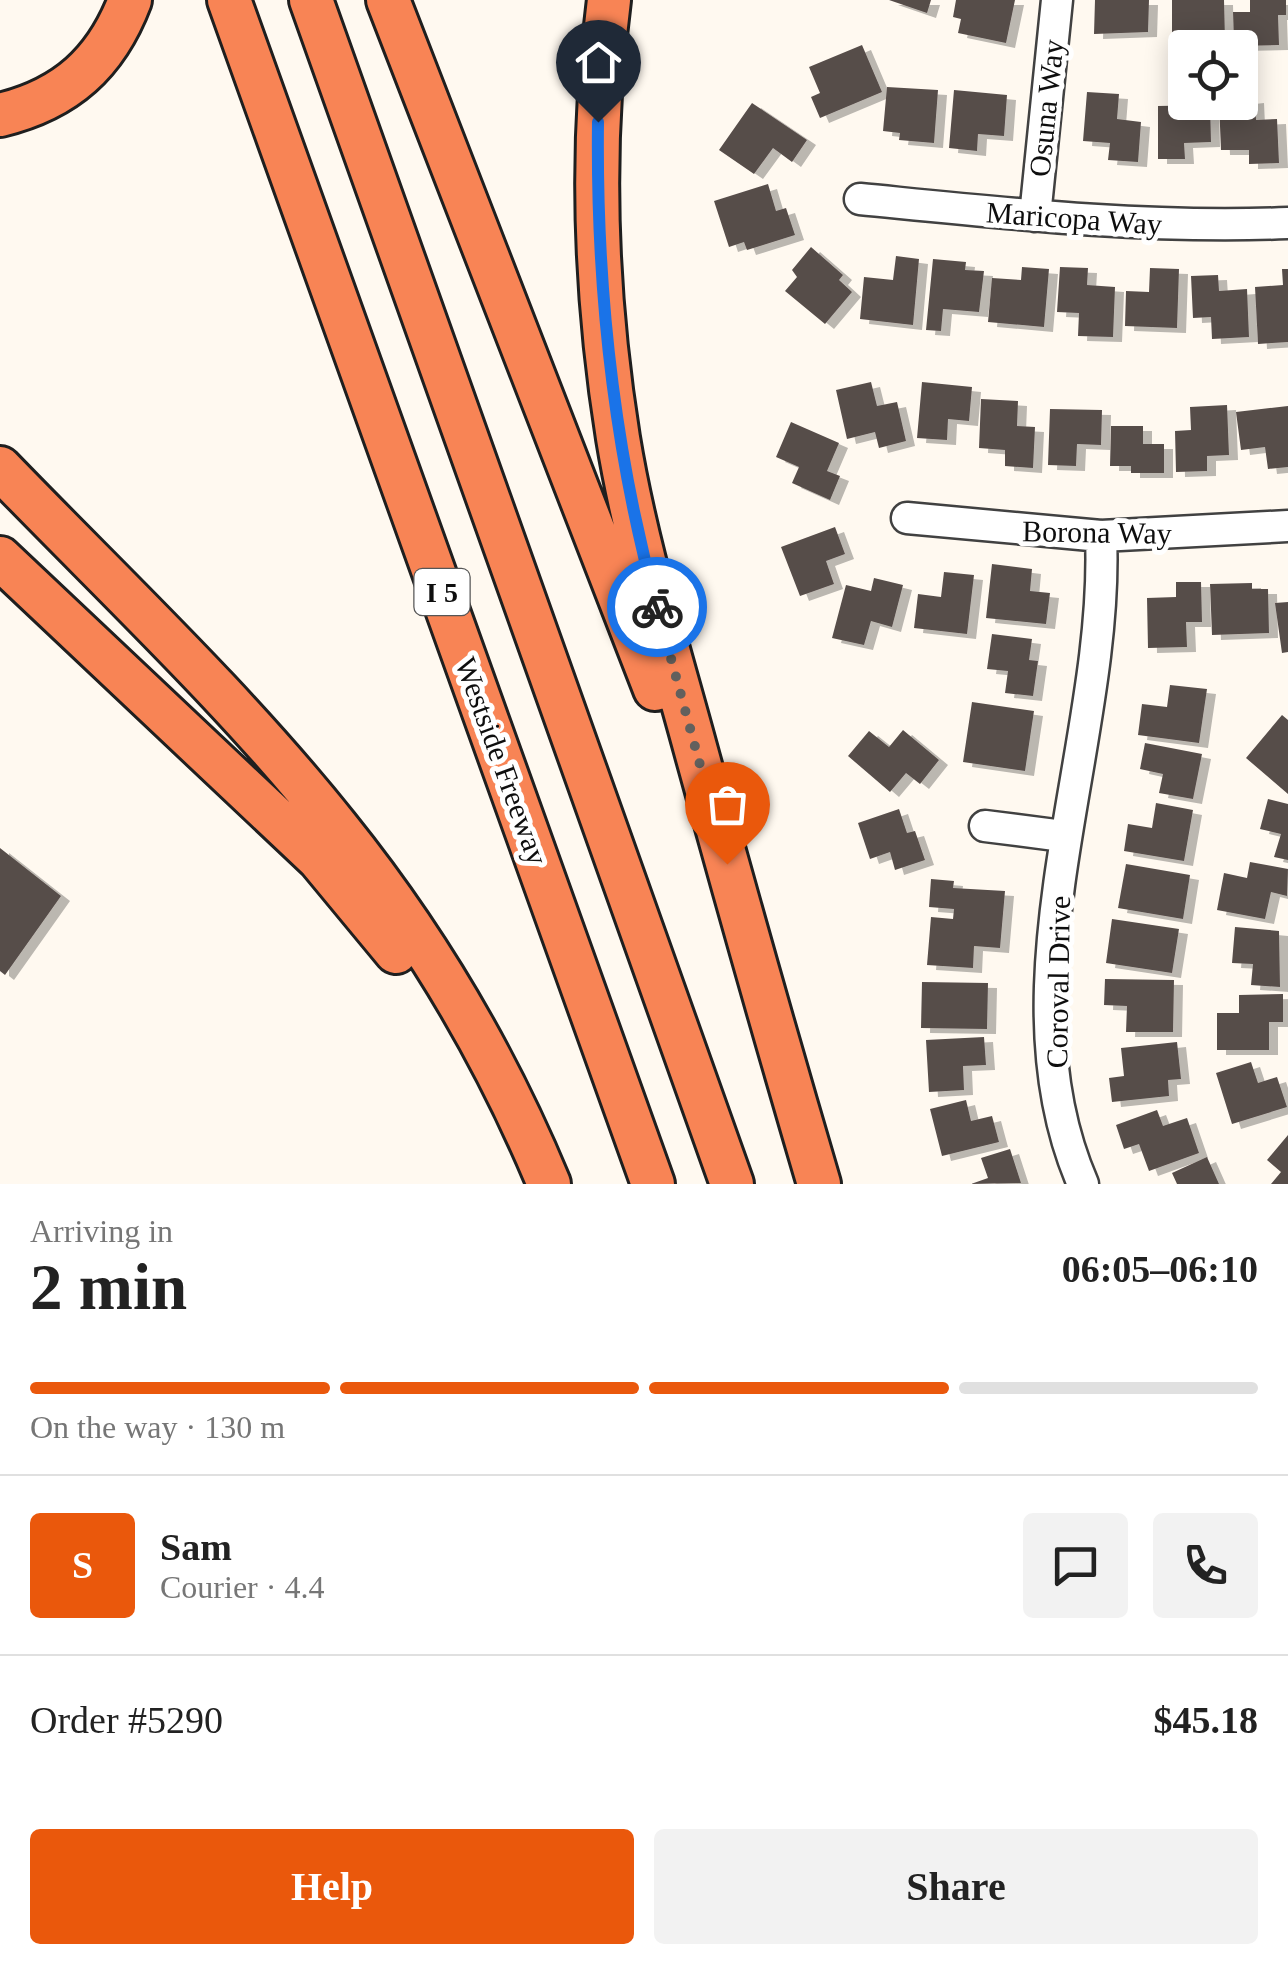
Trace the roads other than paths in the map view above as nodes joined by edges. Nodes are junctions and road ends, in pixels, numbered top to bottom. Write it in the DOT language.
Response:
graph roads {
  1 [pos="130,0"];
  2 [pos="229,0"];
  3 [pos="310,0"];
  4 [pos="388,0"];
  5 [pos="609,0"];
  6 [pos="1056,0"];
  7 [pos="0,115"];
  8 [pos="860,199"];
  9 [pos="1035,216"];
  10 [pos="1288,223"];
  11 [pos="0,468"];
  12 [pos="907,518"];
  13 [pos="1288,526"];
  14 [pos="1101,536"];
  15 [pos="0,558"];
  16 [pos="985,826"];
  17 [pos="1063,836"];
  18 [pos="736,899"];
  19 [pos="528,1132"];
  20 [pos="550,1184"];
  21 [pos="653,1184"];
  22 [pos="732,1184"];
  23 [pos="818,1184"];
  24 [pos="1083,1184"];
  1 -- 7 [label="highway"];
  2 -- 21 [label="highway, Westside Freeway / I 5"];
  3 -- 22 [label="highway, I 5"];
  4 -- 18 [label="highway"];
  5 -- 18 [label="highway"];
  6 -- 9 [label="street, Osuna Way"];
  8 -- 9 [label="street, Maricopa Way"];
  9 -- 10 [label="street, Maricopa Way"];
  11 -- 19 [label="highway"];
  12 -- 14 [label="street, Borona Way"];
  13 -- 14 [label="street, Borona Way"];
  14 -- 17 [label="street, Coroval Drive"];
  15 -- 19 [label="highway"];
  16 -- 17 [label="street"];
  17 -- 24 [label="street, Coroval Drive"];
  18 -- 23 [label="highway"];
  19 -- 20 [label="highway"];
}
